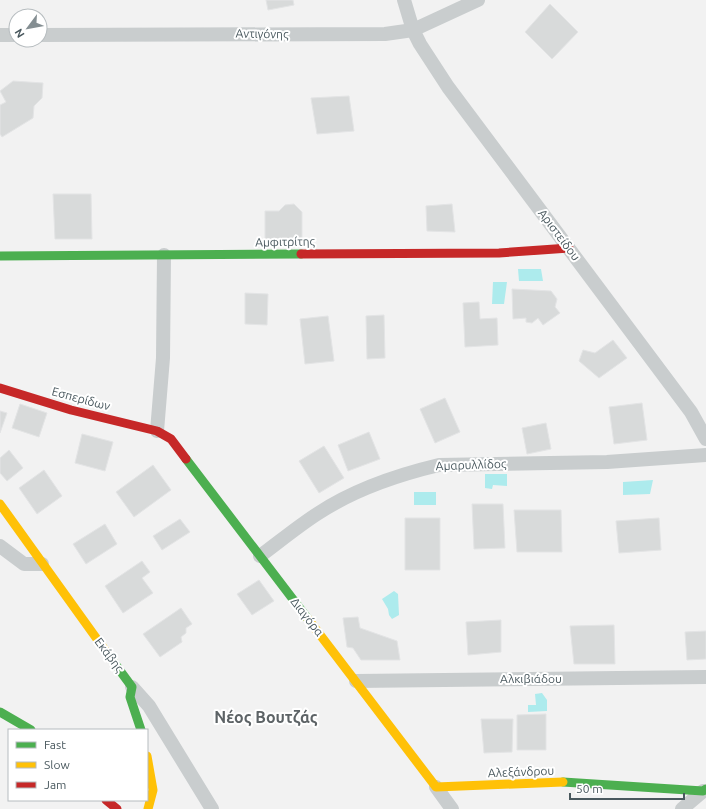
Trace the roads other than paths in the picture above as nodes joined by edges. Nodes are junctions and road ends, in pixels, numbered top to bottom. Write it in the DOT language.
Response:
graph roads {
  1 [pos="404,0"];
  2 [pos="478,0"];
  3 [pos="413,30"];
  4 [pos="48,35"];
  5 [pos="569,248"];
  6 [pos="164,255"];
  7 [pos="0,256"];
  8 [pos="0,388"];
  9 [pos="157,431"];
  10 [pos="706,439"];
  11 [pos="706,455"];
  12 [pos="0,504"];
  13 [pos="0,546"];
  14 [pos="260,556"];
  15 [pos="42,564"];
  16 [pos="706,677"];
  17 [pos="356,681"];
  18 [pos="132,686"];
  19 [pos="0,712"];
  20 [pos="29,729"];
  21 [pos="141,729"];
  22 [pos="148,762"];
  23 [pos="436,787"];
  24 [pos="705,790"];
  25 [pos="107,801"];
  26 [pos="117,809"];
  27 [pos="148,809"];
  28 [pos="212,809"];
  29 [pos="452,809"];
  30 [pos="682,809"];
  1 -- 3 [label="street, Αριστείδου"];
  2 -- 3 [label="street, Αντιγόνης"];
  3 -- 4 [label="street, Αντιγόνης"];
  3 -- 5 [label="street, Αριστείδου"];
  5 -- 6 [label="street, Αμφιτρίτης"];
  5 -- 10 [label="street, Αριστείδου"];
  6 -- 7 [label="street, Αμφιτρίτης"];
  6 -- 9 [label="street"];
  8 -- 9 [label="street, Εσπερίδων"];
  9 -- 14 [label="street, Διαγόρα"];
  11 -- 14 [label="street, Αμαρυλλίδος"];
  12 -- 15 [label="street, Εκάβης"];
  13 -- 15 [label="street"];
  14 -- 17 [label="street, Διαγόρα"];
  15 -- 18 [label="street, Εκάβης"];
  16 -- 17 [label="street, Αλκιβιάδου"];
  17 -- 23 [label="street, Διαγόρα"];
  18 -- 21 [label="street"];
  18 -- 28 [label="street, Εκάβης"];
  19 -- 20 [label="street"];
  22 -- 27 [label="street"];
  23 -- 24 [label="street, Αλεξάνδρου"];
  23 -- 29 [label="street, Διαγόρα"];
  24 -- 30 [label="street"];
  25 -- 26 [label="street"];
}
